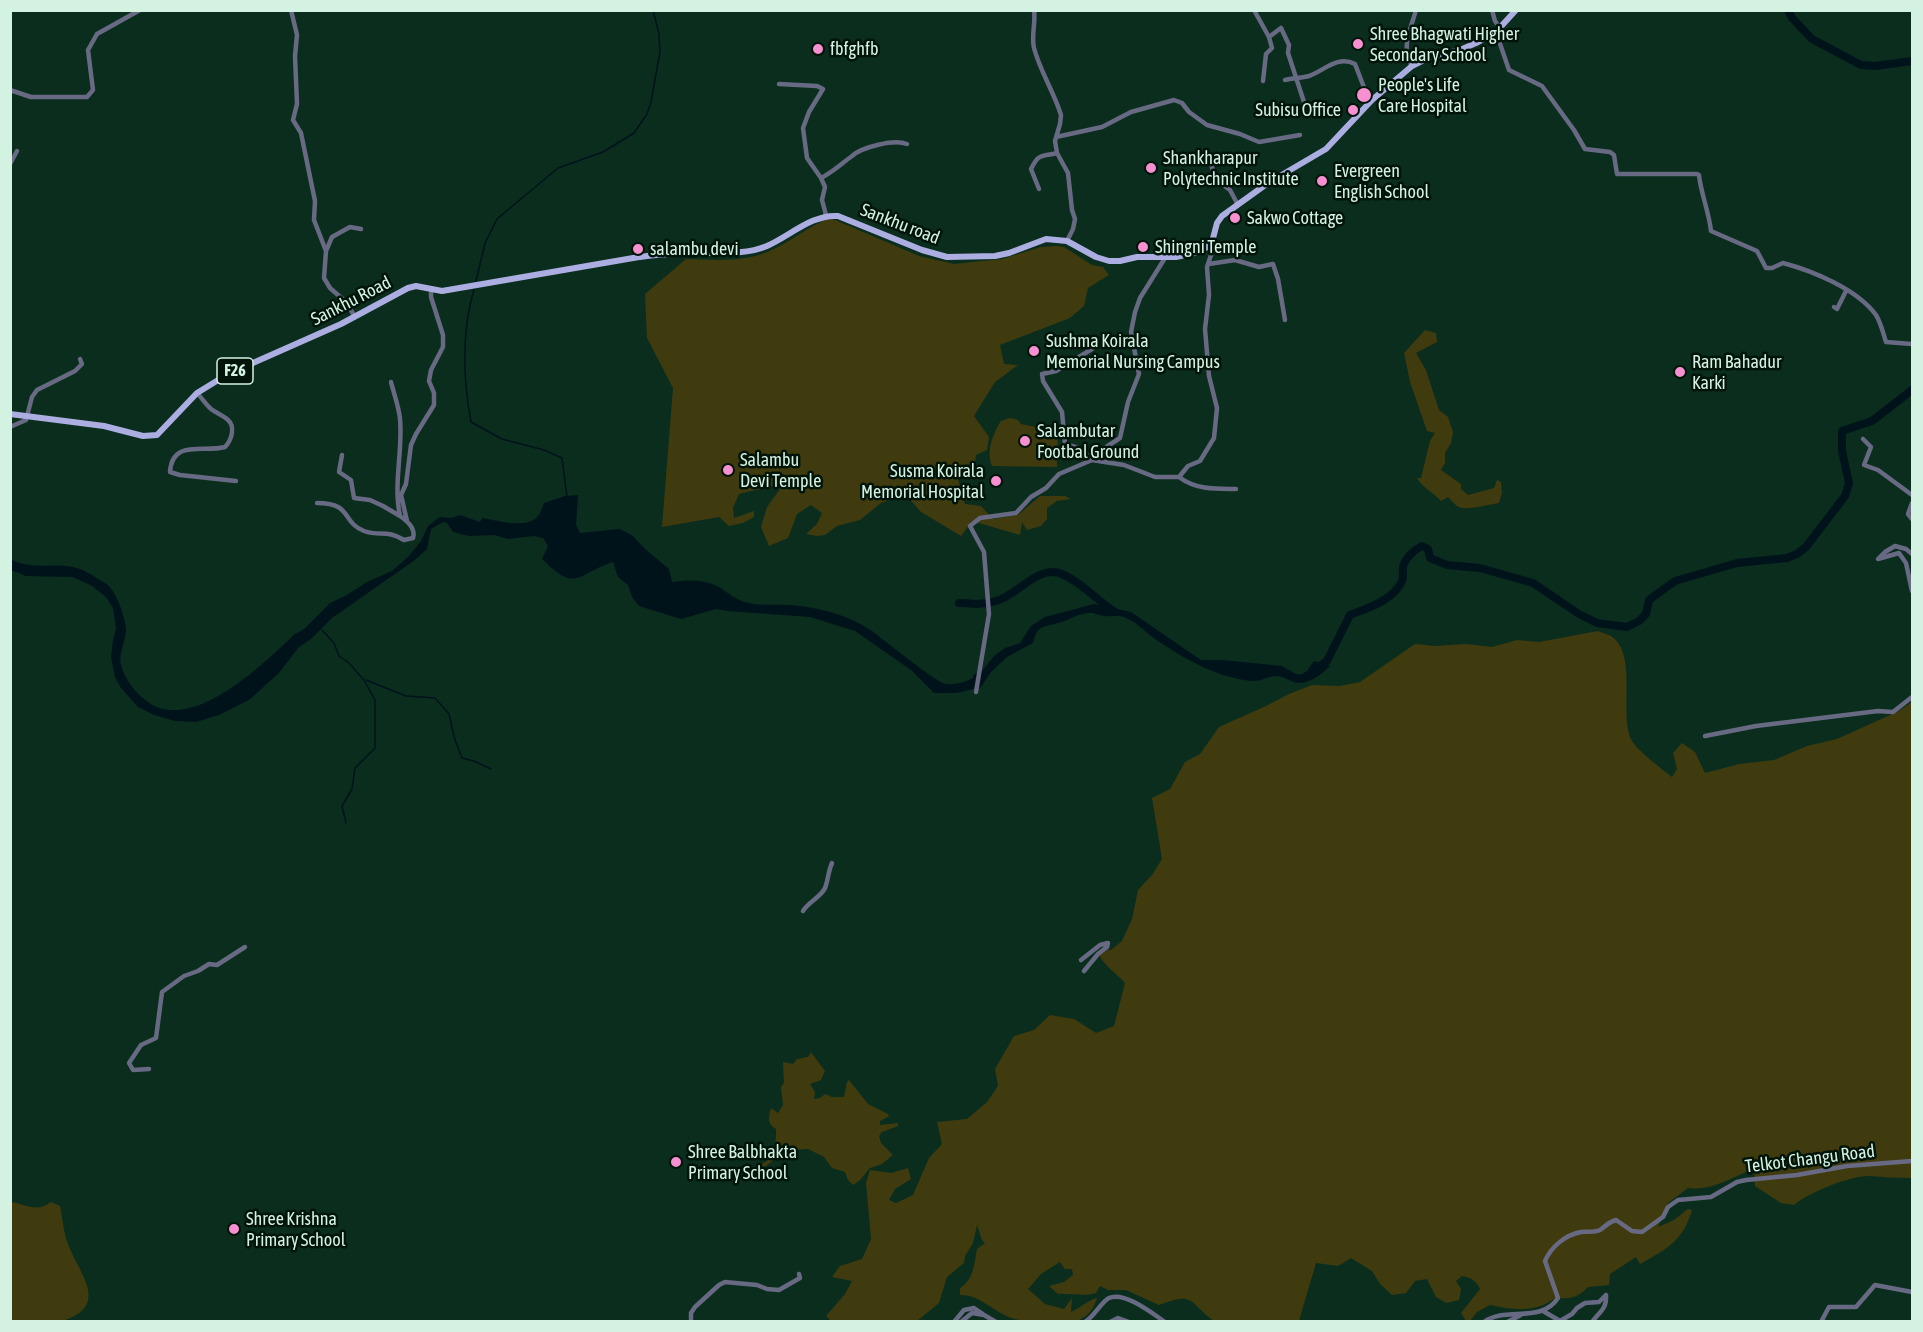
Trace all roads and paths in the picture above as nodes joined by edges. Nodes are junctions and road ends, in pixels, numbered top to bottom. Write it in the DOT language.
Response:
graph roads {
  1 [pos="140,10"];
  2 [pos="291,10"];
  3 [pos="1034,10"];
  4 [pos="1254,10"];
  5 [pos="1416,10"];
  6 [pos="1487,10"];
  7 [pos="1516,10"];
  8 [pos="1492,11"];
  9 [pos="1498,30"];
  10 [pos="1269,37"];
  11 [pos="1412,66"];
  12 [pos="1295,77"];
  13 [pos="1285,80"];
  14 [pos="1263,81"];
  15 [pos="779,84"];
  16 [pos="10,90"];
  17 [pos="1372,100"];
  18 [pos="1304,102"];
  19 [pos="1300,135"];
  20 [pos="1056,136"];
  21 [pos="907,144"];
  22 [pos="17,151"];
  23 [pos="1057,153"];
  24 [pos="1172,160"];
  25 [pos="10,164"];
  26 [pos="821,178"];
  27 [pos="1039,189"];
  28 [pos="1238,205"];
  29 [pos="826,215"];
  30 [pos="361,230"];
  31 [pos="1066,241"];
  32 [pos="1207,247"];
  33 [pos="326,251"];
  34 [pos="1165,258"];
  35 [pos="1209,264"];
  36 [pos="431,290"];
  37 [pos="1846,291"];
  38 [pos="1833,307"];
  39 [pos="355,317"];
  40 [pos="1285,320"];
  41 [pos="1912,344"];
  42 [pos="1092,349"];
  43 [pos="80,359"];
  44 [pos="391,382"];
  45 [pos="197,393"];
  46 [pos="10,414"];
  47 [pos="28,416"];
  48 [pos="10,427"];
  49 [pos="1863,439"];
  50 [pos="342,455"];
  51 [pos="1092,460"];
  52 [pos="1179,477"];
  53 [pos="236,481"];
  54 [pos="1236,489"];
  55 [pos="1912,495"];
  56 [pos="317,503"];
  57 [pos="1912,503"];
  58 [pos="400,516"];
  59 [pos="1912,519"];
  60 [pos="406,521"];
  61 [pos="1912,554"];
  62 [pos="1912,591"];
  63 [pos="976,692"];
  64 [pos="1912,697"];
  65 [pos="1705,736"];
  66 [pos="832,863"];
  67 [pos="803,911"];
  68 [pos="245,947"];
  69 [pos="1081,960"];
  70 [pos="1084,970"];
  71 [pos="149,1069"];
  72 [pos="1912,1161"];
  73 [pos="799,1274"];
  74 [pos="1912,1292"];
  75 [pos="1543,1311"];
  76 [pos="984,1315"];
  77 [pos="1522,1315"];
  78 [pos="995,1321"];
  79 [pos="1560,1321"];
  80 [pos="691,1322"];
  81 [pos="954,1322"];
  82 [pos="961,1322"];
  83 [pos="1085,1322"];
  84 [pos="1110,1322"];
  85 [pos="1129,1322"];
  86 [pos="1164,1322"];
  87 [pos="1484,1322"];
  88 [pos="1507,1322"];
  89 [pos="1592,1322"];
  90 [pos="1821,1322"];
  1 -- 16 [label="street"];
  2 -- 33 [label="street"];
  3 -- 20 [label="street"];
  4 -- 10 [label="street"];
  5 -- 11 [label="street"];
  6 -- 8 [label="street"];
  7 -- 9 [label="main road"];
  8 -- 9 [label="street"];
  9 -- 11 [label="main road"];
  9 -- 37 [label="street"];
  10 -- 12 [label="street"];
  10 -- 14 [label="street"];
  11 -- 17 [label="main road"];
  12 -- 13 [label="street"];
  12 -- 17 [label="street"];
  12 -- 18 [label="street"];
  15 -- 26 [label="street"];
  17 -- 28 [label="main road"];
  19 -- 20 [label="street"];
  20 -- 23 [label="street"];
  21 -- 26 [label="street"];
  22 -- 25 [label="street"];
  23 -- 27 [label="street"];
  23 -- 31 [label="street"];
  24 -- 28 [label="street"];
  26 -- 29 [label="street"];
  28 -- 32 [label="main road"];
  29 -- 31 [label="main road, Sankhu road"];
  29 -- 36 [label="main road, Sankhu Road / F26"];
  30 -- 33 [label="street"];
  31 -- 34 [label="main road"];
  32 -- 34 [label="main road"];
  32 -- 35 [label="street"];
  33 -- 39 [label="street"];
  34 -- 51 [label="street"];
  35 -- 40 [label="street"];
  35 -- 52 [label="street"];
  36 -- 39 [label="main road, Sankhu Road / F26"];
  36 -- 60 [label="street"];
  37 -- 38 [label="street"];
  37 -- 41 [label="street"];
  39 -- 45 [label="main road, Sankhu Road / F26"];
  42 -- 51 [label="street"];
  43 -- 47 [label="street"];
  44 -- 58 [label="street"];
  45 -- 47 [label="main road, Sankhu Road / F26"];
  45 -- 53 [label="street"];
  46 -- 47 [label="main road, Sankhu Road / F26"];
  47 -- 48 [label="street"];
  49 -- 55 [label="street"];
  50 -- 58 [label="street"];
  51 -- 52 [label="street"];
  51 -- 63 [label="street"];
  52 -- 54 [label="street"];
  56 -- 60 [label="street"];
  57 -- 59 [label="street"];
  58 -- 60 [label="street"];
  61 -- 62 [label="street"];
  64 -- 65 [label="street"];
  66 -- 67 [label="street"];
  68 -- 71 [label="street"];
  69 -- 70 [label="street"];
  72 -- 75 [label="street, Telkot Changu Road"];
  73 -- 80 [label="street"];
  74 -- 90 [label="street"];
  75 -- 77 [label="street"];
  75 -- 79 [label="street"];
  76 -- 78 [label="street"];
  76 -- 81 [label="street"];
  76 -- 82 [label="street"];
  77 -- 87 [label="street"];
  77 -- 88 [label="street"];
  79 -- 89 [label="street"];
  83 -- 86 [label="street"];
  84 -- 85 [label="street"];
}
